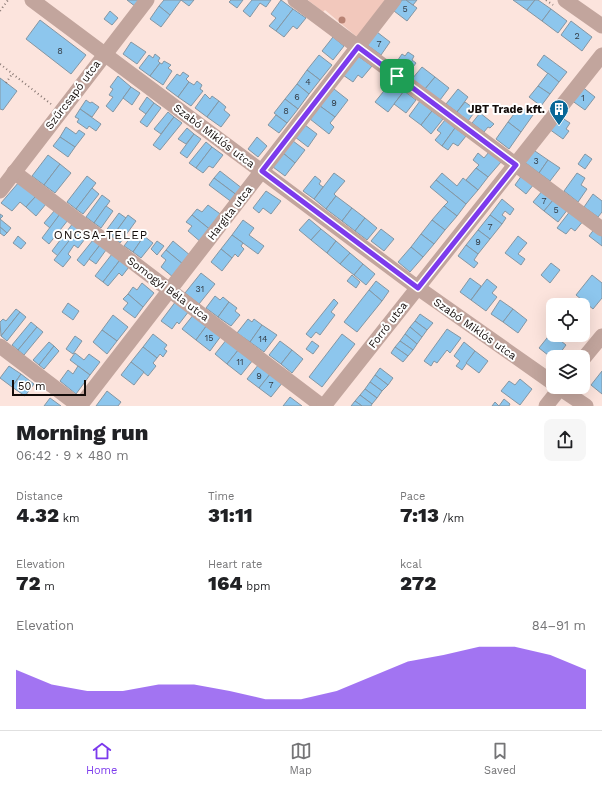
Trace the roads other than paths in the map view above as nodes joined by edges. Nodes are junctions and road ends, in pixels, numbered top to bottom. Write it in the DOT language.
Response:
graph roads {
  1 [pos="32,0"];
  2 [pos="147,0"];
  3 [pos="295,0"];
  4 [pos="394,0"];
  5 [pos="565,0"];
  6 [pos="602,26"];
  7 [pos="358,47"];
  8 [pos="105,54"];
  9 [pos="602,56"];
  10 [pos="516,165"];
  11 [pos="262,171"];
  12 [pos="14,172"];
  13 [pos="0,191"];
  14 [pos="602,229"];
  15 [pos="418,288"];
  16 [pos="170,290"];
  17 [pos="602,336"];
  18 [pos="0,346"];
  19 [pos="590,351"];
  20 [pos="546,378"];
  21 [pos="553,394"];
  22 [pos="569,394"];
  23 [pos="80,406"];
  24 [pos="323,406"];
  25 [pos="546,406"];
  26 [pos="586,406"];
  1 -- 8 [label="street, Szabó Miklós utca"];
  2 -- 8 [label="street, Szűrcsapó utca"];
  3 -- 7 [label="street"];
  4 -- 7 [label="street, Hargita utca"];
  5 -- 6 [label="street"];
  7 -- 10 [label="street"];
  7 -- 11 [label="street, Hargita utca"];
  8 -- 11 [label="street, Szabó Miklós utca"];
  8 -- 12 [label="street, Szűrcsapó utca"];
  9 -- 10 [label="street, Forró utca"];
  10 -- 14 [label="street"];
  10 -- 15 [label="street, Forró utca"];
  11 -- 15 [label="street, Szabó Miklós utca"];
  11 -- 16 [label="street, Hargita utca"];
  12 -- 13 [label="street, Szűrcsapó utca"];
  12 -- 16 [label="street, Somogyi Béla utca"];
  15 -- 20 [label="street, Szabó Miklós utca"];
  15 -- 24 [label="street, Forró utca"];
  16 -- 23 [label="street, Hargita utca"];
  16 -- 24 [label="street, Somogyi Béla utca"];
  17 -- 19 [label="street"];
  18 -- 23 [label="street"];
  21 -- 25 [label="street"];
  22 -- 26 [label="street, Szabó Miklós utca"];
}
